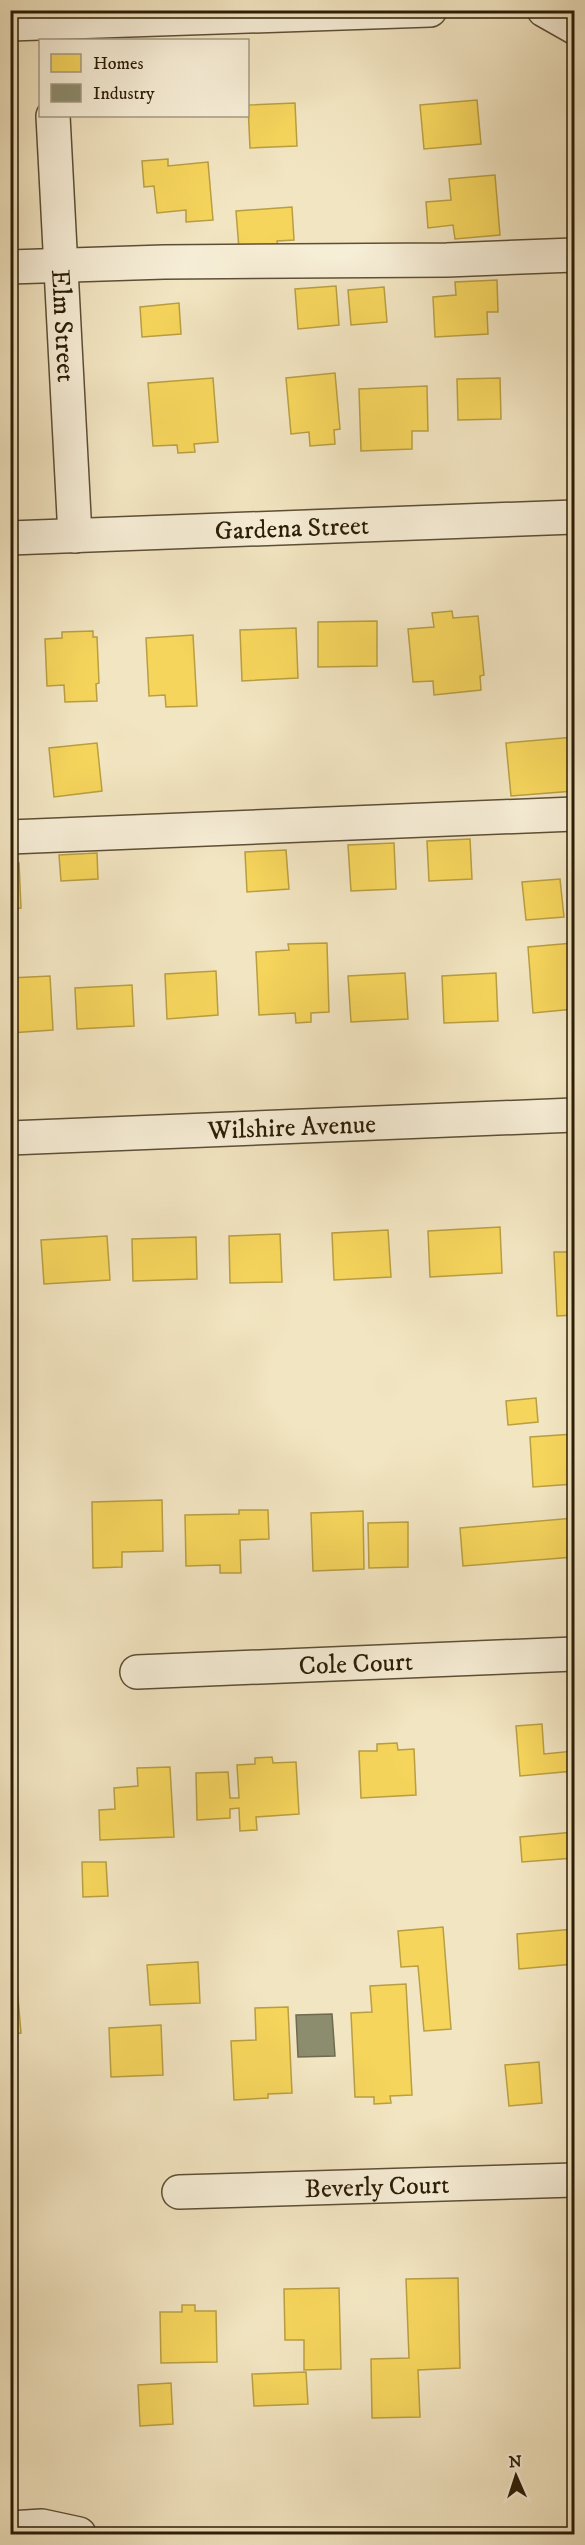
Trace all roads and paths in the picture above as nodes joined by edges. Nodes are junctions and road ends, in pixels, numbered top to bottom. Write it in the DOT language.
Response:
graph roads {
  1 [pos="430,10"];
  2 [pos="544,10"];
  3 [pos="10,24"];
  4 [pos="48,24"];
  5 [pos="574,27"];
  6 [pos="53,117"];
  7 [pos="574,255"];
  8 [pos="61,266"];
  9 [pos="10,267"];
  10 [pos="574,517"];
  11 [pos="75,536"];
  12 [pos="10,538"];
  13 [pos="574,814"];
  14 [pos="10,837"];
  15 [pos="574,1114"];
  16 [pos="10,1138"];
  17 [pos="574,1654"];
  18 [pos="137,1672"];
  19 [pos="574,2180"];
  20 [pos="179,2192"];
  21 [pos="10,2528"];
  22 [pos="79,2535"];
  1 -- 4 [label="street"];
  2 -- 5 [label="street"];
  3 -- 4 [label="street"];
  6 -- 8 [label="street, Elm Street"];
  7 -- 8 [label="street"];
  8 -- 9 [label="street"];
  8 -- 11 [label="street, Elm Street"];
  10 -- 11 [label="street, Gardena Street"];
  11 -- 12 [label="street, Gardena Street"];
  13 -- 14 [label="street"];
  15 -- 16 [label="street, Wilshire Avenue"];
  17 -- 18 [label="street, Cole Court"];
  19 -- 20 [label="street, Beverly Court"];
  21 -- 22 [label="street"];
}
